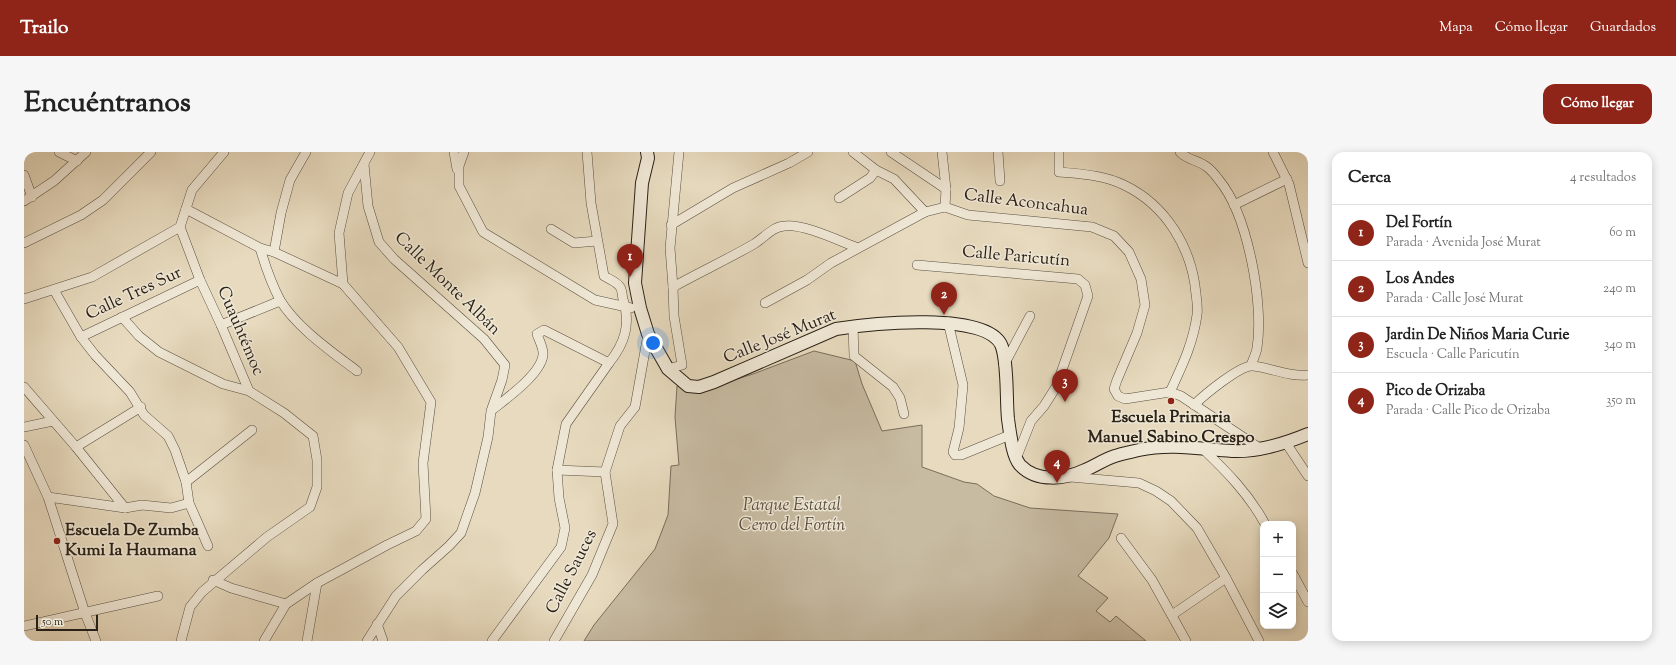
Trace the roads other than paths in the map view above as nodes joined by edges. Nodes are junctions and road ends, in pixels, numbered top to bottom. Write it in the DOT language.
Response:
graph roads {
  1 [pos="59,152"];
  2 [pos="86,152"];
  3 [pos="151,152"];
  4 [pos="224,152"];
  5 [pos="306,152"];
  6 [pos="370,152"];
  7 [pos="454,152"];
  8 [pos="464,152"];
  9 [pos="586,152"];
  10 [pos="647,152"];
  11 [pos="679,152"];
  12 [pos="808,152"];
  13 [pos="853,152"];
  14 [pos="891,152"];
  15 [pos="942,152"];
  16 [pos="998,152"];
  17 [pos="1058,152"];
  18 [pos="1180,152"];
  19 [pos="1273,152"];
  20 [pos="77,161"];
  21 [pos="364,164"];
  22 [pos="876,170"];
  23 [pos="458,174"];
  24 [pos="24,175"];
  25 [pos="1287,179"];
  26 [pos="1000,181"];
  27 [pos="946,189"];
  28 [pos="839,198"];
  29 [pos="28,199"];
  30 [pos="1234,205"];
  31 [pos="945,207"];
  32 [pos="186,208"];
  33 [pos="925,212"];
  34 [pos="671,225"];
  35 [pos="180,227"];
  36 [pos="551,229"];
  37 [pos="597,241"];
  38 [pos="24,243"];
  39 [pos="260,248"];
  40 [pos="858,248"];
  41 [pos="274,252"];
  42 [pos="1308,263"];
  43 [pos="918,266"];
  44 [pos="200,280"];
  45 [pos="635,283"];
  46 [pos="343,284"];
  47 [pos="620,286"];
  48 [pos="673,287"];
  49 [pos="54,290"];
  50 [pos="24,300"];
  51 [pos="280,301"];
  52 [pos="765,303"];
  53 [pos="626,308"];
  54 [pos="640,308"];
  55 [pos="1030,316"];
  56 [pos="122,317"];
  57 [pos="948,322"];
  58 [pos="221,325"];
  59 [pos="853,326"];
  60 [pos="648,334"];
  61 [pos="81,337"];
  62 [pos="609,363"];
  63 [pos="1004,365"];
  64 [pos="1251,365"];
  65 [pos="668,369"];
  66 [pos="357,371"];
  67 [pos="1308,376"];
  68 [pos="24,387"];
  69 [pos="249,391"];
  70 [pos="1170,392"];
  71 [pos="1194,405"];
  72 [pos="141,407"];
  73 [pos="491,411"];
  74 [pos="904,414"];
  75 [pos="53,421"];
  76 [pos="24,427"];
  77 [pos="252,430"];
  78 [pos="1308,434"];
  79 [pos="1010,435"];
  80 [pos="1286,443"];
  81 [pos="24,445"];
  82 [pos="76,447"];
  83 [pos="1202,448"];
  84 [pos="1261,449"];
  85 [pos="1016,459"];
  86 [pos="557,470"];
  87 [pos="604,472"];
  88 [pos="1308,476"];
  89 [pos="1069,477"];
  90 [pos="186,482"];
  91 [pos="48,497"];
  92 [pos="189,503"];
  93 [pos="124,508"];
  94 [pos="1264,521"];
  95 [pos="1121,538"];
  96 [pos="208,546"];
  97 [pos="1226,578"];
  98 [pos="214,580"];
  99 [pos="1296,580"];
  100 [pos="317,582"];
  101 [pos="158,596"];
  102 [pos="1308,602"];
  103 [pos="286,604"];
  104 [pos="85,613"];
  105 [pos="1172,615"];
  106 [pos="377,624"];
  107 [pos="24,626"];
  108 [pos="96,641"];
  109 [pos="181,641"];
  110 [pos="264,641"];
  111 [pos="306,641"];
  112 [pos="367,641"];
  113 [pos="383,641"];
  114 [pos="492,641"];
  115 [pos="554,641"];
  116 [pos="1186,641"];
  117 [pos="1260,641"];
  1 -- 20 [label="street"];
  2 -- 20 [label="street"];
  3 -- 38 [label="street"];
  4 -- 32 [label="street"];
  5 -- 41 [label="street"];
  6 -- 21 [label="street"];
  7 -- 23 [label="street"];
  8 -- 23 [label="street"];
  9 -- 37 [label="street"];
  10 -- 45 [label="street, Calle José Murat"];
  11 -- 34 [label="street"];
  12 -- 34 [label="street"];
  13 -- 22 [label="street"];
  14 -- 27 [label="street"];
  15 -- 27 [label="street"];
  16 -- 26 [label="street"];
  17 -- 70 [label="street"];
  18 -- 30 [label="street"];
  19 -- 25 [label="street"];
  20 -- 29 [label="street"];
  21 -- 46 [label="street"];
  21 -- 73 [label="street, Calle Monte Albán"];
  22 -- 28 [label="street"];
  22 -- 33 [label="street"];
  23 -- 53 [label="street"];
  24 -- 29 [label="street"];
  25 -- 30 [label="street"];
  25 -- 42 [label="street"];
  27 -- 31 [label="street"];
  30 -- 64 [label="street"];
  31 -- 33 [label="street"];
  31 -- 70 [label="street, Calle Aconcahua"];
  32 -- 35 [label="street"];
  32 -- 39 [label="street"];
  33 -- 40 [label="street"];
  34 -- 48 [label="street"];
  35 -- 44 [label="street, Cuauhtémoc"];
  35 -- 49 [label="street"];
  36 -- 37 [label="street"];
  37 -- 47 [label="street"];
  39 -- 41 [label="street"];
  39 -- 51 [label="street"];
  40 -- 48 [label="street"];
  40 -- 52 [label="street"];
  41 -- 46 [label="street"];
  43 -- 85 [label="street, Calle Paricutín"];
  44 -- 56 [label="street, Calle Tres Sur"];
  44 -- 58 [label="street, Cuauhtémoc"];
  45 -- 47 [label="street"];
  45 -- 54 [label="street, Calle José Murat"];
  46 -- 100 [label="street"];
  47 -- 53 [label="street"];
  48 -- 65 [label="street"];
  49 -- 50 [label="street"];
  49 -- 61 [label="street"];
  51 -- 58 [label="street"];
  51 -- 66 [label="street"];
  53 -- 54 [label="street"];
  53 -- 62 [label="street"];
  54 -- 60 [label="street, Calle José Murat"];
  55 -- 63 [label="street"];
  56 -- 61 [label="street, Calle Tres Sur"];
  56 -- 69 [label="street"];
  57 -- 59 [label="street, Calle José Murat"];
  57 -- 63 [label="street, Calle José Murat"];
  57 -- 79 [label="street"];
  58 -- 69 [label="street, Cuauhtémoc"];
  59 -- 65 [label="street, Calle José Murat"];
  59 -- 74 [label="street"];
  60 -- 65 [label="street, Calle José Murat"];
  60 -- 87 [label="street, Calle Sauces"];
  61 -- 72 [label="street"];
  62 -- 73 [label="street"];
  62 -- 86 [label="street"];
  63 -- 79 [label="street, Calle José Murat"];
  64 -- 67 [label="street"];
  64 -- 71 [label="street"];
  68 -- 75 [label="street"];
  69 -- 98 [label="street, Cuauhtémoc"];
  70 -- 71 [label="street"];
  71 -- 84 [label="street"];
  72 -- 82 [label="street"];
  72 -- 90 [label="street"];
  73 -- 106 [label="street"];
  75 -- 76 [label="street"];
  75 -- 82 [label="street"];
  77 -- 90 [label="street"];
  78 -- 80 [label="street"];
  79 -- 85 [label="street, Calle José Murat"];
  80 -- 84 [label="street"];
  80 -- 88 [label="street"];
  81 -- 91 [label="street"];
  82 -- 93 [label="street"];
  83 -- 84 [label="street"];
  83 -- 89 [label="street"];
  83 -- 94 [label="street"];
  85 -- 89 [label="street"];
  86 -- 87 [label="street"];
  86 -- 114 [label="street"];
  87 -- 115 [label="street, Calle Sauces"];
  89 -- 97 [label="street"];
  90 -- 92 [label="street"];
  91 -- 93 [label="street"];
  91 -- 104 [label="street"];
  92 -- 93 [label="street"];
  92 -- 96 [label="street"];
  95 -- 105 [label="street"];
  97 -- 105 [label="street"];
  97 -- 117 [label="street"];
  98 -- 103 [label="street"];
  98 -- 109 [label="street, Cuauhtémoc"];
  99 -- 102 [label="street"];
  100 -- 103 [label="street"];
  100 -- 111 [label="street"];
  101 -- 104 [label="street"];
  103 -- 110 [label="street"];
  104 -- 107 [label="street"];
  104 -- 108 [label="street"];
  105 -- 116 [label="street"];
  106 -- 112 [label="street"];
  106 -- 113 [label="street"];
}
